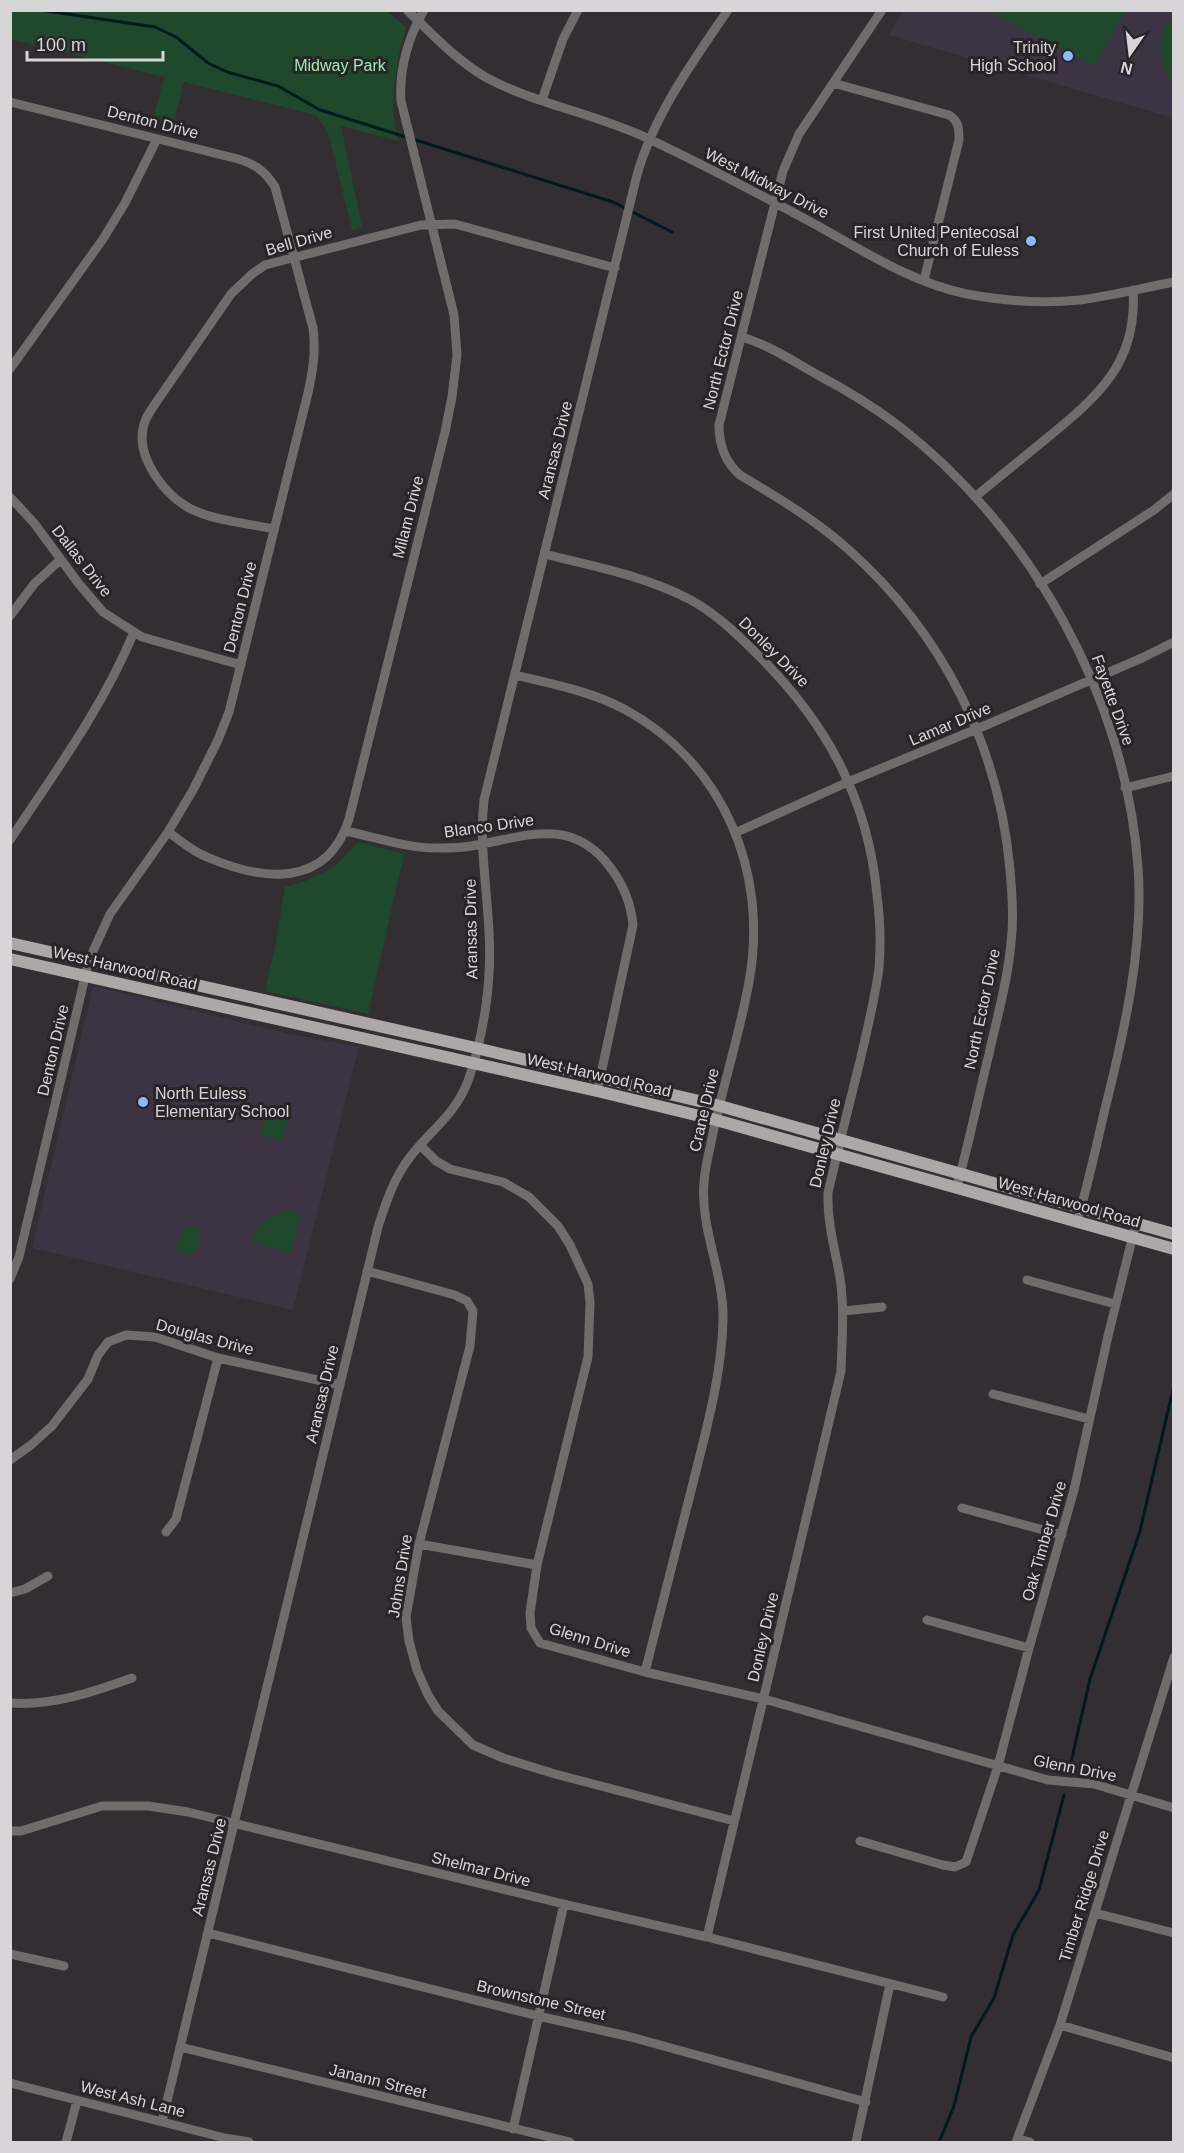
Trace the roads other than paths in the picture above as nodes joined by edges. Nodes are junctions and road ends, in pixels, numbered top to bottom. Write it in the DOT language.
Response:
graph roads {
  1 [pos="408,10"];
  2 [pos="424,10"];
  3 [pos="578,10"];
  4 [pos="728,10"];
  5 [pos="882,10"];
  6 [pos="418,21"];
  7 [pos="833,83"];
  8 [pos="542,100"];
  9 [pos="10,102"];
  10 [pos="157,139"];
  11 [pos="649,139"];
  12 [pos="775,202"];
  13 [pos="432,224"];
  14 [pos="294,257"];
  15 [pos="615,268"];
  16 [pos="924,280"];
  17 [pos="1173,282"];
  18 [pos="1133,290"];
  19 [pos="742,337"];
  20 [pos="10,369"];
  21 [pos="1173,494"];
  22 [pos="10,497"];
  23 [pos="975,497"];
  24 [pos="274,529"];
  25 [pos="544,554"];
  26 [pos="60,560"];
  27 [pos="1040,584"];
  28 [pos="10,616"];
  29 [pos="134,632"];
  30 [pos="1173,642"];
  31 [pos="241,665"];
  32 [pos="515,675"];
  33 [pos="1092,679"];
  34 [pos="977,729"];
  35 [pos="1173,776"];
  36 [pos="848,782"];
  37 [pos="1125,788"];
  38 [pos="345,831"];
  39 [pos="168,832"];
  40 [pos="736,832"];
  41 [pos="10,840"];
  42 [pos="483,843"];
  43 [pos="10,943"];
  44 [pos="10,959"];
  45 [pos="89,960"];
  46 [pos="87,975"];
  47 [pos="203,986"];
  48 [pos="199,1002"];
  49 [pos="476,1048"];
  50 [pos="472,1064"];
  51 [pos="600,1077"];
  52 [pos="597,1091"];
  53 [pos="720,1106"];
  54 [pos="716,1120"];
  55 [pos="840,1140"];
  56 [pos="420,1145"];
  57 [pos="836,1155"];
  58 [pos="960,1173"];
  59 [pos="957,1186"];
  60 [pos="1081,1208"];
  61 [pos="1077,1222"];
  62 [pos="1136,1223"];
  63 [pos="1173,1234"];
  64 [pos="1132,1238"];
  65 [pos="1173,1249"];
  66 [pos="367,1271"];
  67 [pos="10,1279"];
  68 [pos="1027,1280"];
  69 [pos="1115,1304"];
  70 [pos="882,1307"];
  71 [pos="843,1311"];
  72 [pos="218,1358"];
  73 [pos="340,1385"];
  74 [pos="993,1394"];
  75 [pos="1089,1419"];
  76 [pos="10,1460"];
  77 [pos="962,1508"];
  78 [pos="166,1533"];
  79 [pos="1062,1535"];
  80 [pos="419,1544"];
  81 [pos="537,1565"];
  82 [pos="48,1575"];
  83 [pos="10,1593"];
  84 [pos="927,1620"];
  85 [pos="1029,1648"];
  86 [pos="1173,1656"];
  87 [pos="645,1672"];
  88 [pos="132,1678"];
  89 [pos="1170,1681"];
  90 [pos="764,1699"];
  91 [pos="10,1703"];
  92 [pos="998,1766"];
  93 [pos="1131,1796"];
  94 [pos="1173,1808"];
  95 [pos="734,1821"];
  96 [pos="235,1824"];
  97 [pos="10,1831"];
  98 [pos="860,1841"];
  99 [pos="564,1904"];
  100 [pos="1095,1913"];
  101 [pos="1173,1933"];
  102 [pos="208,1934"];
  103 [pos="707,1937"];
  104 [pos="10,1953"];
  105 [pos="64,1966"];
  106 [pos="890,1984"];
  107 [pos="943,1997"];
  108 [pos="538,2016"];
  109 [pos="1060,2025"];
  110 [pos="180,2048"];
  111 [pos="1173,2058"];
  112 [pos="10,2083"];
  113 [pos="77,2100"];
  114 [pos="866,2102"];
  115 [pos="162,2122"];
  116 [pos="513,2129"];
  117 [pos="1017,2141"];
  118 [pos="66,2142"];
  119 [pos="249,2142"];
  120 [pos="570,2142"];
  121 [pos="856,2142"];
  122 [pos="1030,2142"];
  1 -- 6 [label="street, West Midway Drive"];
  2 -- 6 [label="street, Milam Drive"];
  3 -- 8 [label="street"];
  4 -- 11 [label="street, Aransas Drive"];
  5 -- 7 [label="street, North Ector Drive"];
  6 -- 8 [label="street, West Midway Drive"];
  6 -- 13 [label="street, Milam Drive"];
  7 -- 12 [label="street, North Ector Drive"];
  7 -- 16 [label="street"];
  8 -- 11 [label="street, West Midway Drive"];
  9 -- 10 [label="street, Denton Drive"];
  10 -- 14 [label="street, Denton Drive"];
  10 -- 20 [label="street"];
  11 -- 12 [label="street, West Midway Drive"];
  11 -- 15 [label="street, Aransas Drive"];
  12 -- 16 [label="street, West Midway Drive"];
  12 -- 19 [label="street, North Ector Drive"];
  13 -- 14 [label="street, Bell Drive"];
  13 -- 15 [label="street, Bell Drive"];
  13 -- 38 [label="street, Milam Drive"];
  14 -- 24 [label="street, Denton Drive"];
  14 -- 24 [label="street, Bell Drive"];
  15 -- 25 [label="street, Aransas Drive"];
  16 -- 18 [label="street, West Midway Drive"];
  17 -- 18 [label="street, West Midway Drive"];
  18 -- 23 [label="street"];
  19 -- 23 [label="street, Fayette Drive"];
  19 -- 34 [label="street, North Ector Drive"];
  21 -- 27 [label="street"];
  22 -- 26 [label="street, Dallas Drive"];
  23 -- 27 [label="street, Fayette Drive"];
  24 -- 31 [label="street, Denton Drive"];
  25 -- 32 [label="street, Aransas Drive"];
  25 -- 36 [label="street, Donley Drive"];
  26 -- 28 [label="street"];
  26 -- 29 [label="street, Dallas Drive"];
  27 -- 33 [label="street, Fayette Drive"];
  29 -- 31 [label="street, Dallas Drive"];
  29 -- 41 [label="street"];
  30 -- 33 [label="street, Lamar Drive"];
  31 -- 39 [label="street, Denton Drive"];
  32 -- 40 [label="street, Crane Drive"];
  32 -- 42 [label="street, Aransas Drive"];
  33 -- 34 [label="street, Lamar Drive"];
  33 -- 37 [label="street, Fayette Drive"];
  34 -- 36 [label="street, Lamar Drive"];
  34 -- 58 [label="street, North Ector Drive"];
  35 -- 37 [label="street"];
  36 -- 40 [label="street, Lamar Drive"];
  36 -- 55 [label="street, Donley Drive"];
  37 -- 60 [label="street, Fayette Drive"];
  38 -- 39 [label="street, Milam Drive"];
  38 -- 42 [label="street, Blanco Drive"];
  39 -- 45 [label="street, Denton Drive"];
  40 -- 53 [label="street, Crane Drive"];
  42 -- 49 [label="street, Aransas Drive"];
  42 -- 51 [label="street, Blanco Drive"];
  43 -- 45 [label="main road, West Harwood Road"];
  44 -- 46 [label="main road, West Harwood Road"];
  45 -- 46 [label="street, Denton Drive"];
  45 -- 47 [label="main road, West Harwood Road"];
  46 -- 48 [label="main road, West Harwood Road"];
  46 -- 67 [label="street, Denton Drive"];
  47 -- 48 [label="main road"];
  47 -- 49 [label="main road, West Harwood Road"];
  48 -- 50 [label="main road, West Harwood Road"];
  49 -- 50 [label="street, Aransas Drive"];
  49 -- 51 [label="main road, West Harwood Road"];
  50 -- 52 [label="main road, West Harwood Road"];
  50 -- 56 [label="street, Aransas Drive"];
  51 -- 52 [label="street, Blanco Drive"];
  51 -- 53 [label="main road, West Harwood Road"];
  52 -- 54 [label="main road, West Harwood Road"];
  53 -- 54 [label="street, Crane Drive"];
  53 -- 55 [label="main road, West Harwood Road"];
  54 -- 57 [label="main road, West Harwood Road"];
  54 -- 87 [label="street, Crane Drive"];
  55 -- 57 [label="street, Donley Drive"];
  55 -- 58 [label="main road, West Harwood Road"];
  56 -- 66 [label="street, Aransas Drive"];
  56 -- 81 [label="street, Glenn Drive"];
  57 -- 59 [label="main road, West Harwood Road"];
  57 -- 71 [label="street, Donley Drive"];
  58 -- 59 [label="street, North Ector Drive"];
  58 -- 60 [label="main road, West Harwood Road"];
  59 -- 61 [label="main road, West Harwood Road"];
  60 -- 61 [label="street, Fayette Drive"];
  60 -- 62 [label="main road, West Harwood Road"];
  61 -- 64 [label="main road, West Harwood Road"];
  62 -- 63 [label="main road, West Harwood Road"];
  62 -- 64 [label="street, Oak Timber Drive"];
  64 -- 65 [label="main road, West Harwood Road"];
  64 -- 69 [label="street, Oak Timber Drive"];
  66 -- 73 [label="street, Aransas Drive"];
  66 -- 80 [label="street, Johns Drive"];
  68 -- 69 [label="street"];
  69 -- 75 [label="street, Oak Timber Drive"];
  70 -- 71 [label="street"];
  71 -- 90 [label="street, Donley Drive"];
  72 -- 73 [label="street, Douglas Drive"];
  72 -- 76 [label="street, Douglas Drive"];
  72 -- 78 [label="street"];
  73 -- 96 [label="street, Aransas Drive"];
  74 -- 75 [label="street"];
  75 -- 79 [label="street, Oak Timber Drive"];
  77 -- 79 [label="street"];
  79 -- 85 [label="street, Oak Timber Drive"];
  80 -- 81 [label="street"];
  80 -- 95 [label="street, Johns Drive"];
  81 -- 87 [label="street, Glenn Drive"];
  82 -- 83 [label="street"];
  84 -- 85 [label="street"];
  85 -- 92 [label="street, Oak Timber Drive"];
  86 -- 89 [label="street, Timber Ridge Drive"];
  87 -- 90 [label="street, Glenn Drive"];
  88 -- 91 [label="street"];
  89 -- 93 [label="street, Timber Ridge Drive"];
  90 -- 92 [label="street, Glenn Drive"];
  90 -- 95 [label="street, Donley Drive"];
  92 -- 93 [label="street, Glenn Drive"];
  92 -- 98 [label="street, Oak Timber Drive"];
  93 -- 94 [label="street, Glenn Drive"];
  93 -- 100 [label="street, Timber Ridge Drive"];
  95 -- 103 [label="street, Donley Drive"];
  96 -- 97 [label="street, Shelmar Drive"];
  96 -- 99 [label="street, Shelmar Drive"];
  96 -- 102 [label="street, Aransas Drive"];
  99 -- 103 [label="street, Shelmar Drive"];
  99 -- 108 [label="street"];
  100 -- 101 [label="street"];
  100 -- 109 [label="street, Timber Ridge Drive"];
  102 -- 108 [label="street, Brownstone Street"];
  102 -- 110 [label="street, Aransas Drive"];
  103 -- 106 [label="street, Shelmar Drive"];
  104 -- 105 [label="street"];
  106 -- 107 [label="street, Shelmar Drive"];
  106 -- 114 [label="street"];
  108 -- 114 [label="street, Brownstone Street"];
  108 -- 116 [label="street"];
  109 -- 111 [label="street"];
  109 -- 117 [label="street, Timber Ridge Drive"];
  110 -- 115 [label="street, Aransas Drive"];
  110 -- 116 [label="street, Janann Street"];
  112 -- 113 [label="street, West Ash Lane"];
  113 -- 115 [label="street, West Ash Lane"];
  113 -- 118 [label="street"];
  114 -- 121 [label="street"];
  115 -- 119 [label="street, West Ash Lane"];
  116 -- 120 [label="street, Janann Street"];
  117 -- 122 [label="street"];
}
